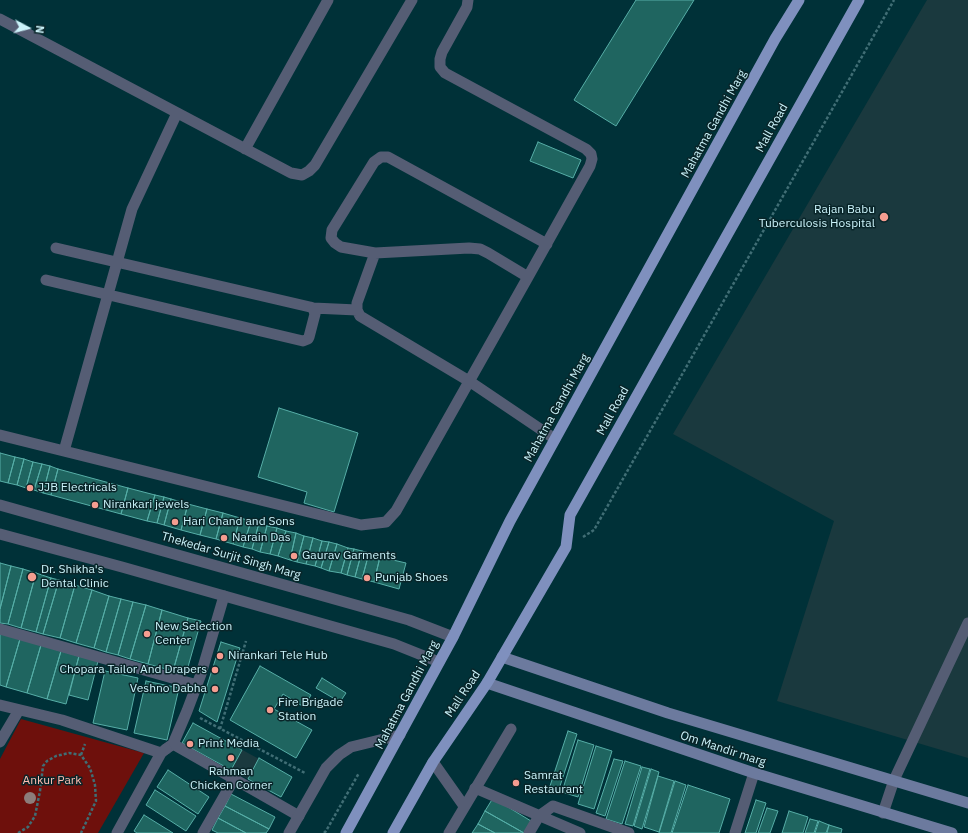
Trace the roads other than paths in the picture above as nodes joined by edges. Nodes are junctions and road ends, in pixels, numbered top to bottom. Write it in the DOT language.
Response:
graph roads {
  1 [pos="328,0"];
  2 [pos="412,0"];
  3 [pos="468,0"];
  4 [pos="799,0"];
  5 [pos="859,0"];
  6 [pos="0,18"];
  7 [pos="177,113"];
  8 [pos="245,149"];
  9 [pos="547,244"];
  10 [pos="56,248"];
  11 [pos="375,253"];
  12 [pos="117,262"];
  13 [pos="528,277"];
  14 [pos="46,280"];
  15 [pos="108,295"];
  16 [pos="313,308"];
  17 [pos="357,310"];
  18 [pos="469,381"];
  19 [pos="0,436"];
  20 [pos="555,439"];
  21 [pos="64,451"];
  22 [pos="0,505"];
  23 [pos="0,534"];
  24 [pos="224,596"];
  25 [pos="968,623"];
  26 [pos="0,629"];
  27 [pos="453,637"];
  28 [pos="502,657"];
  29 [pos="439,662"];
  30 [pos="487,683"];
  31 [pos="197,685"];
  32 [pos="0,705"];
  33 [pos="19,710"];
  34 [pos="511,728"];
  35 [pos="400,735"];
  36 [pos="0,742"];
  37 [pos="167,749"];
  38 [pos="433,762"];
  39 [pos="754,773"];
  40 [pos="234,779"];
  41 [pos="894,780"];
  42 [pos="475,788"];
  43 [pos="968,803"];
  44 [pos="464,806"];
  45 [pos="883,813"];
  46 [pos="299,816"];
  47 [pos="539,816"];
  48 [pos="117,833"];
  49 [pos="203,833"];
  50 [pos="289,833"];
  51 [pos="346,833"];
  52 [pos="393,833"];
  53 [pos="449,833"];
  54 [pos="529,833"];
  55 [pos="580,833"];
  56 [pos="629,833"];
  57 [pos="735,833"];
  58 [pos="952,833"];
  1 -- 8 [label="street"];
  2 -- 8 [label="street"];
  3 -- 9 [label="street"];
  4 -- 20 [label="main road, Mahatma Gandhi Marg"];
  5 -- 28 [label="main road, Mall Road"];
  6 -- 7 [label="street"];
  7 -- 8 [label="street"];
  7 -- 12 [label="street"];
  9 -- 11 [label="street"];
  9 -- 13 [label="street"];
  10 -- 12 [label="street"];
  11 -- 13 [label="street"];
  11 -- 17 [label="street"];
  12 -- 15 [label="street"];
  12 -- 16 [label="street"];
  13 -- 18 [label="street"];
  14 -- 15 [label="street"];
  15 -- 16 [label="street"];
  15 -- 21 [label="street"];
  16 -- 17 [label="street"];
  17 -- 18 [label="street"];
  18 -- 20 [label="street"];
  18 -- 21 [label="street"];
  19 -- 21 [label="street"];
  20 -- 27 [label="main road, Mahatma Gandhi Marg"];
  22 -- 27 [label="street, Thekedar Surjit Singh Marg"];
  23 -- 24 [label="street"];
  24 -- 29 [label="street"];
  24 -- 31 [label="street"];
  25 -- 41 [label="street"];
  26 -- 31 [label="street"];
  27 -- 29 [label="main road, Mahatma Gandhi Marg"];
  28 -- 30 [label="main road, Mall Road"];
  28 -- 41 [label="main road, Om Mandir marg"];
  29 -- 35 [label="main road, Mahatma Gandhi Marg"];
  30 -- 38 [label="main road, Mall Road"];
  30 -- 39 [label="main road, Om Mandir marg"];
  31 -- 37 [label="street"];
  32 -- 33 [label="street"];
  33 -- 36 [label="street"];
  33 -- 37 [label="street"];
  34 -- 42 [label="street"];
  35 -- 46 [label="street"];
  35 -- 51 [label="main road, Mahatma Gandhi Marg"];
  37 -- 40 [label="street"];
  37 -- 48 [label="street"];
  38 -- 44 [label="street"];
  38 -- 52 [label="main road, Mall Road"];
  39 -- 45 [label="main road, Om Mandir marg"];
  39 -- 57 [label="street"];
  40 -- 46 [label="street"];
  40 -- 49 [label="street"];
  41 -- 43 [label="main road, Om Mandir marg"];
  41 -- 45 [label="street"];
  42 -- 44 [label="street"];
  42 -- 47 [label="street"];
  44 -- 53 [label="street"];
  45 -- 58 [label="main road, Om Mandir marg"];
  46 -- 50 [label="street"];
  47 -- 54 [label="street"];
  47 -- 55 [label="street"];
  47 -- 56 [label="street"];
}
